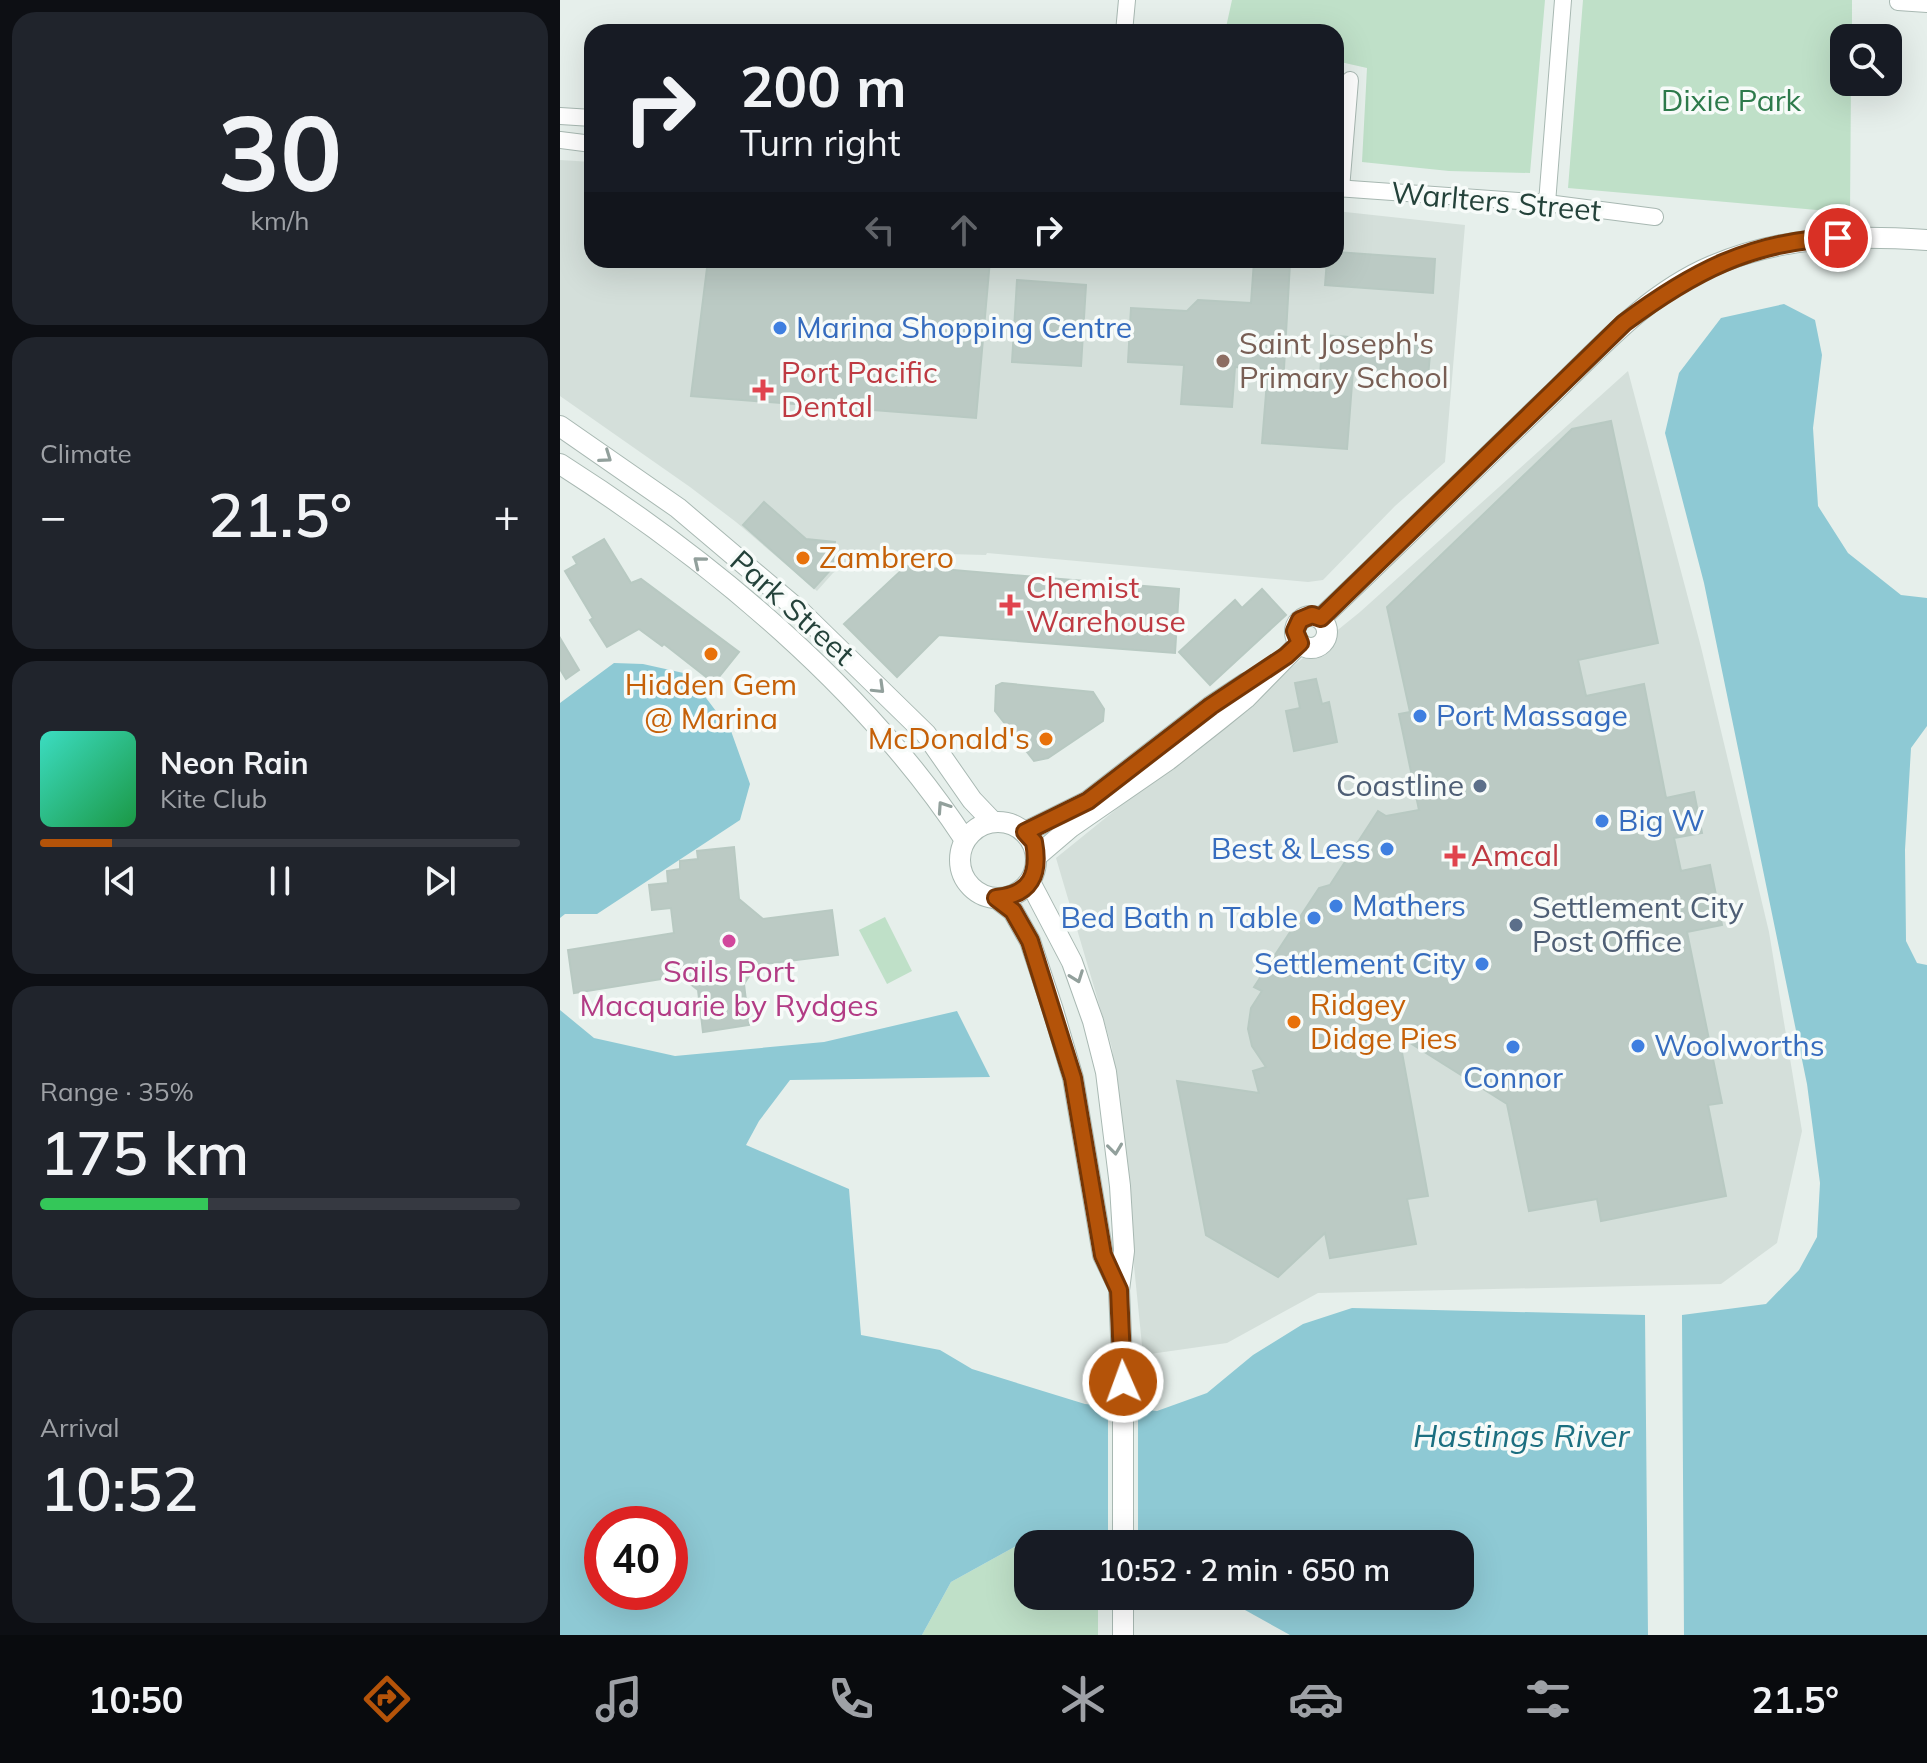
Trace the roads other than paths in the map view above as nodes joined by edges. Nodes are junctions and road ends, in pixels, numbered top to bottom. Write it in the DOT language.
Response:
graph roads {
  1 [pos="1127,0"];
  2 [pos="1563,0"];
  3 [pos="1898,2"];
  4 [pos="1927,4"];
  5 [pos="1125,24"];
  6 [pos="1350,80"];
  7 [pos="560,116"];
  8 [pos="584,118"];
  9 [pos="1344,134"];
  10 [pos="560,140"];
  11 [pos="584,143"];
  12 [pos="1344,188"];
  13 [pos="1547,203"];
  14 [pos="1655,217"];
  15 [pos="1927,240"];
  16 [pos="560,426"];
  17 [pos="560,464"];
  18 [pos="1293,649"];
  19 [pos="993,822"];
  20 [pos="1025,832"];
  21 [pos="965,840"];
  22 [pos="1037,856"];
  23 [pos="1030,882"];
  24 [pos="996,898"];
  25 [pos="1119,1290"];
  26 [pos="1123,1530"];
  27 [pos="1123,1610"];
  28 [pos="1123,1635"];
  1 -- 5 [label="street"];
  2 -- 13 [label="street"];
  3 -- 4 [label="street"];
  6 -- 9 [label="street"];
  7 -- 8 [label="street"];
  10 -- 11 [label="street"];
  12 -- 13 [label="street, Warlters Street"];
  13 -- 14 [label="street, Warlters Street"];
  15 -- 18 [label="street"];
  16 -- 19 [label="street, Park Street, one-way"];
  21 -- 17 [label="street, Park Street, one-way"];
  18 -- 20 [label="street"];
  18 -- 22 [label="street"];
  19 -- 20 [label="street"];
  19 -- 21 [label="street"];
  20 -- 22 [label="street"];
  21 -- 24 [label="street"];
  22 -- 23 [label="street"];
  23 -- 24 [label="street"];
  23 -- 25 [label="street, one-way"];
  24 -- 25 [label="street"];
  25 -- 26 [label="street"];
  27 -- 28 [label="street"];
}
